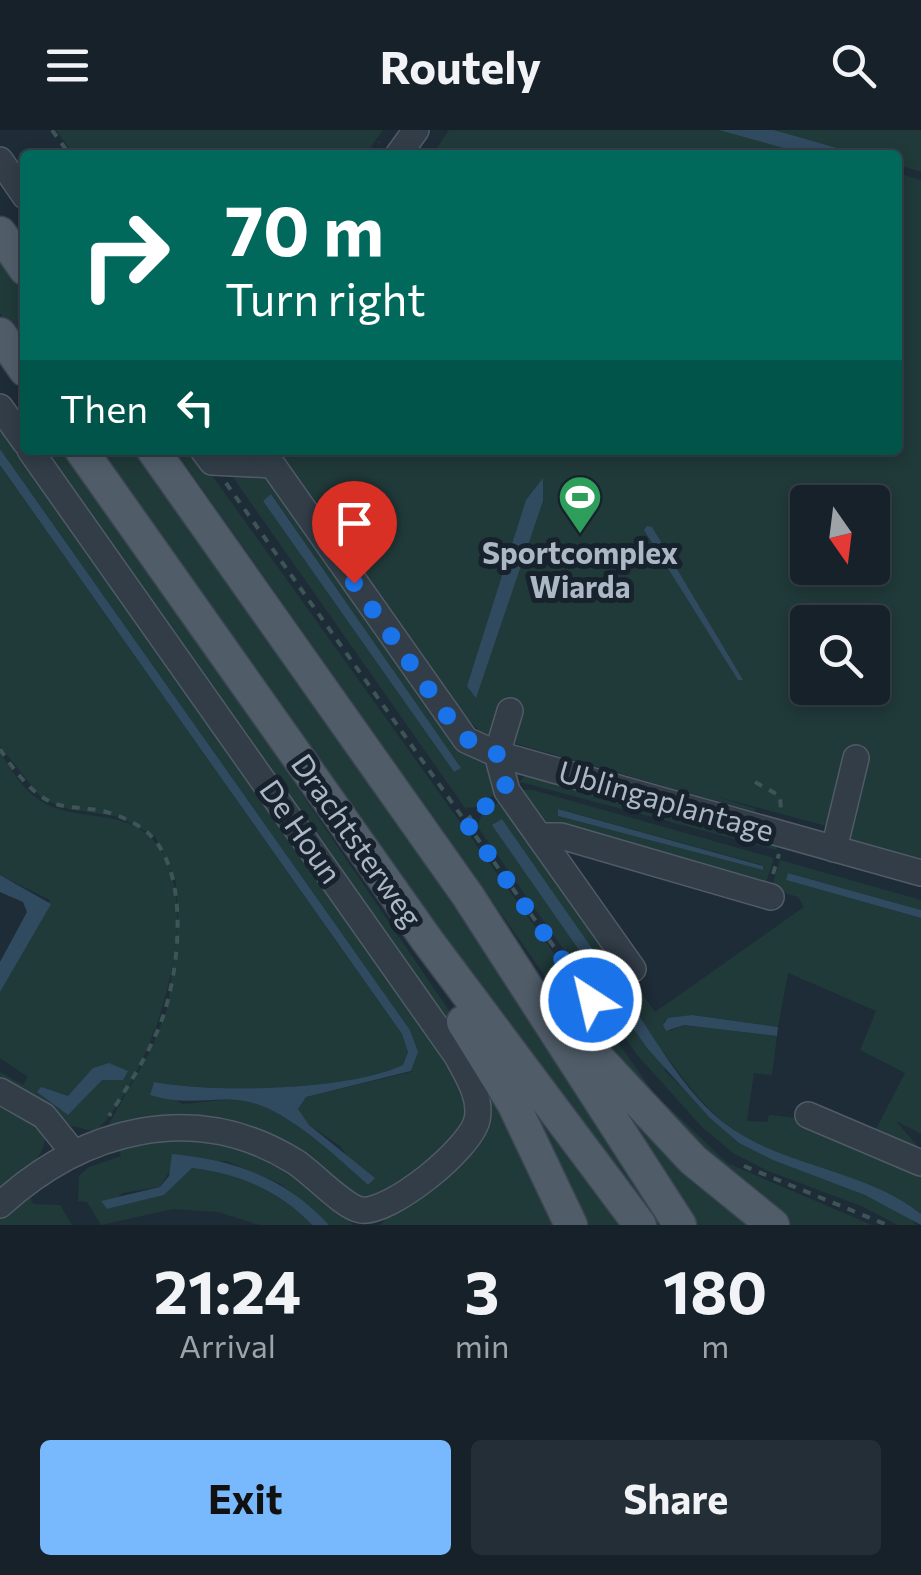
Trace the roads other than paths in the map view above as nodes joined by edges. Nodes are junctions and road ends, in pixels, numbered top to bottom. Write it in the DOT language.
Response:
graph roads {
  1 [pos="0,160"];
  2 [pos="20,189"];
  3 [pos="0,234"];
  4 [pos="20,262"];
  5 [pos="0,334"];
  6 [pos="20,363"];
  7 [pos="0,407"];
  8 [pos="20,435"];
  9 [pos="33,455"];
  10 [pos="85,455"];
  11 [pos="157,455"];
  12 [pos="208,456"];
  13 [pos="267,457"];
  14 [pos="510,711"];
  15 [pos="497,754"];
  16 [pos="856,758"];
  17 [pos="539,836"];
  18 [pos="834,849"];
  19 [pos="921,874"];
  20 [pos="468,896"];
  21 [pos="771,897"];
  22 [pos="426,940"];
  23 [pos="633,970"];
  24 [pos="0,1091"];
  25 [pos="808,1114"];
  26 [pos="73,1152"];
  27 [pos="921,1164"];
  28 [pos="0,1205"];
  29 [pos="571,1225"];
  30 [pos="640,1225"];
  31 [pos="680,1225"];
  32 [pos="774,1225"];
  1 -- 2 [label="street"];
  3 -- 4 [label="main road"];
  5 -- 6 [label="main road"];
  7 -- 8 [label="street"];
  9 -- 26 [label="street, De Houn"];
  10 -- 22 [label="main road, Drachtsterweg"];
  11 -- 20 [label="main road, Drachtsterweg"];
  12 -- 13 [label="street"];
  13 -- 15 [label="street, Ublingaplantage"];
  14 -- 15 [label="street"];
  15 -- 17 [label="street"];
  15 -- 18 [label="street, Ublingaplantage"];
  16 -- 18 [label="street"];
  17 -- 21 [label="street"];
  17 -- 23 [label="street"];
  18 -- 19 [label="street, Ublingaplantage"];
  20 -- 31 [label="main road, Drachtsterweg"];
  20 -- 32 [label="main road"];
  22 -- 29 [label="main road"];
  22 -- 30 [label="main road, Drachtsterweg"];
  24 -- 26 [label="street"];
  25 -- 27 [label="street"];
  26 -- 28 [label="street"];
}
